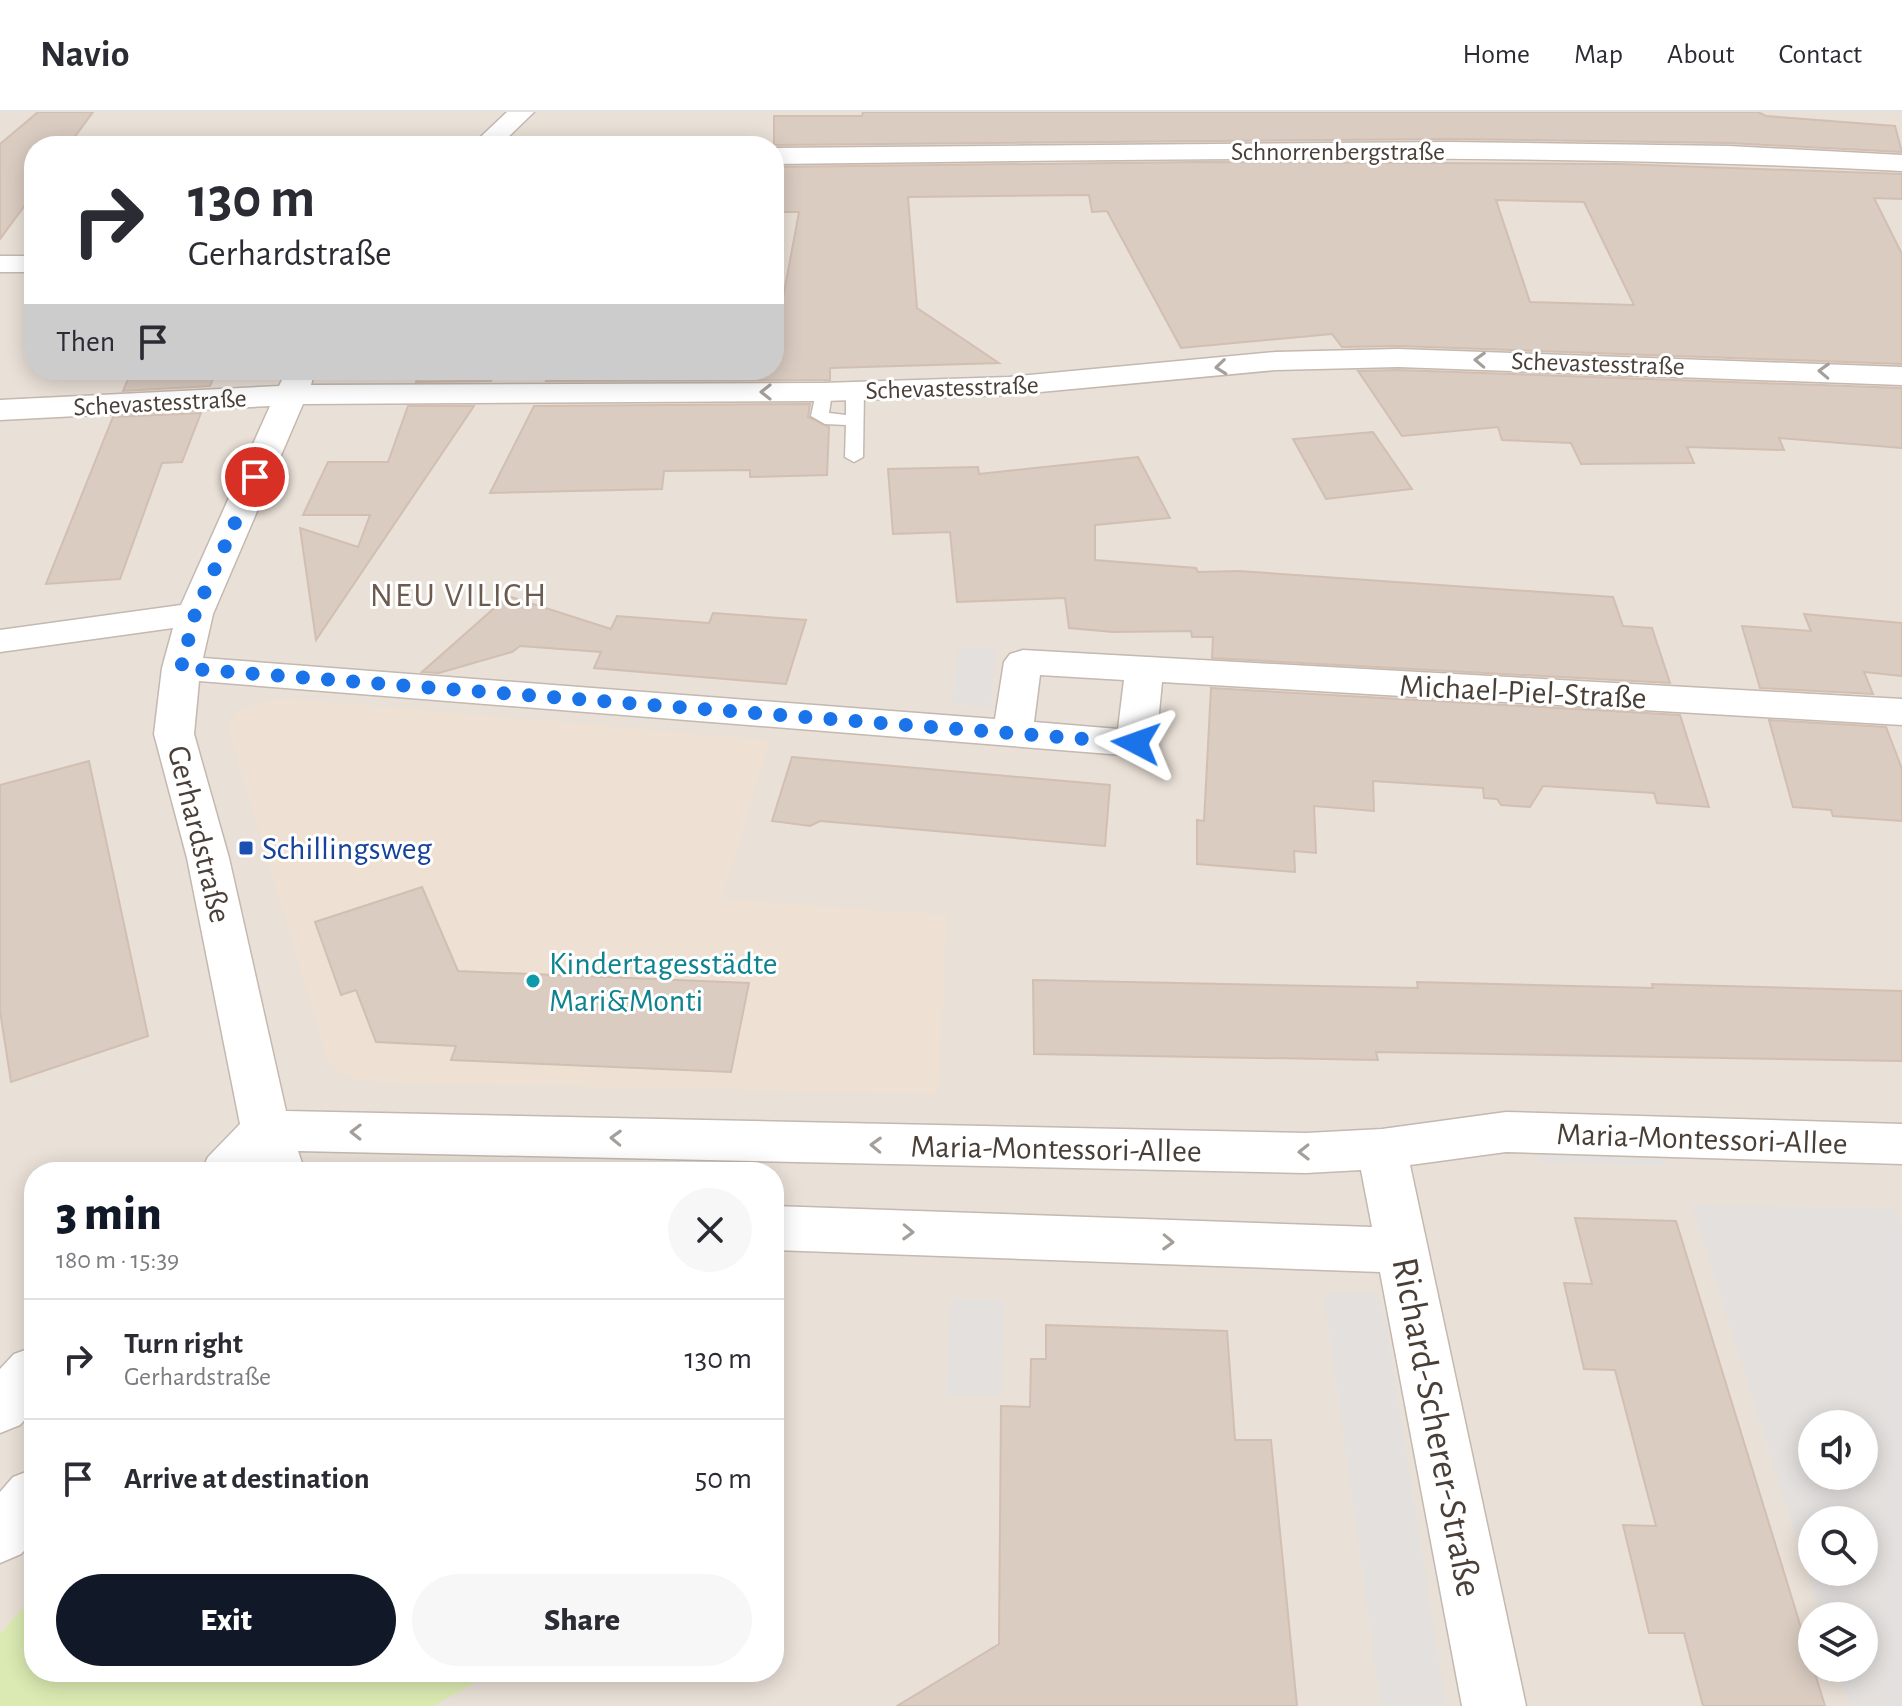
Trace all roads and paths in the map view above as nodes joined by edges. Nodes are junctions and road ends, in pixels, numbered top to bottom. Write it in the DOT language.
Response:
graph roads {
  1 [pos="522,112"];
  2 [pos="495,136"];
  3 [pos="784,156"];
  4 [pos="1902,163"];
  5 [pos="0,264"];
  6 [pos="24,264"];
  7 [pos="1902,376"];
  8 [pos="296,382"];
  9 [pos="855,405"];
  10 [pos="0,410"];
  11 [pos="854,457"];
  12 [pos="195,614"];
  13 [pos="0,641"];
  14 [pos="181,668"];
  15 [pos="1144,669"];
  16 [pos="1902,712"];
  17 [pos="1013,733"];
  18 [pos="1902,1144"];
  19 [pos="1382,1149"];
  20 [pos="273,1151"];
  21 [pos="248,1162"];
  22 [pos="784,1228"];
  23 [pos="1402,1250"];
  24 [pos="24,1382"];
  25 [pos="0,1407"];
  26 [pos="24,1508"];
  27 [pos="0,1534"];
  28 [pos="1494,1706"];
  1 -- 2 [label="street"];
  3 -- 4 [label="street, Schnorrenbergstraße"];
  5 -- 6 [label="street"];
  7 -- 9 [label="street, Schevastesstraße, one-way"];
  9 -- 8 [label="street, Schevastesstraße, one-way"];
  8 -- 10 [label="street, Schevastesstraße"];
  8 -- 12 [label="street, Gerhardstraße"];
  9 -- 11 [label="lane"];
  12 -- 13 [label="street"];
  12 -- 14 [label="street, Gerhardstraße"];
  14 -- 17 [label="street"];
  14 -- 20 [label="street, Gerhardstraße"];
  15 -- 16 [label="street, Michael-Piel-Straße"];
  15 -- 17 [label="street, Michael-Piel-Straße"];
  15 -- 17 [label="street"];
  18 -- 19 [label="street, Maria-Montessori-Allee"];
  19 -- 20 [label="street, Maria-Montessori-Allee, one-way"];
  19 -- 23 [label="street, Richard-Scherer-Straße"];
  20 -- 21 [label="street"];
  22 -- 23 [label="street, one-way"];
  23 -- 28 [label="street, Richard-Scherer-Straße"];
  24 -- 25 [label="street"];
  26 -- 27 [label="street"];
}
